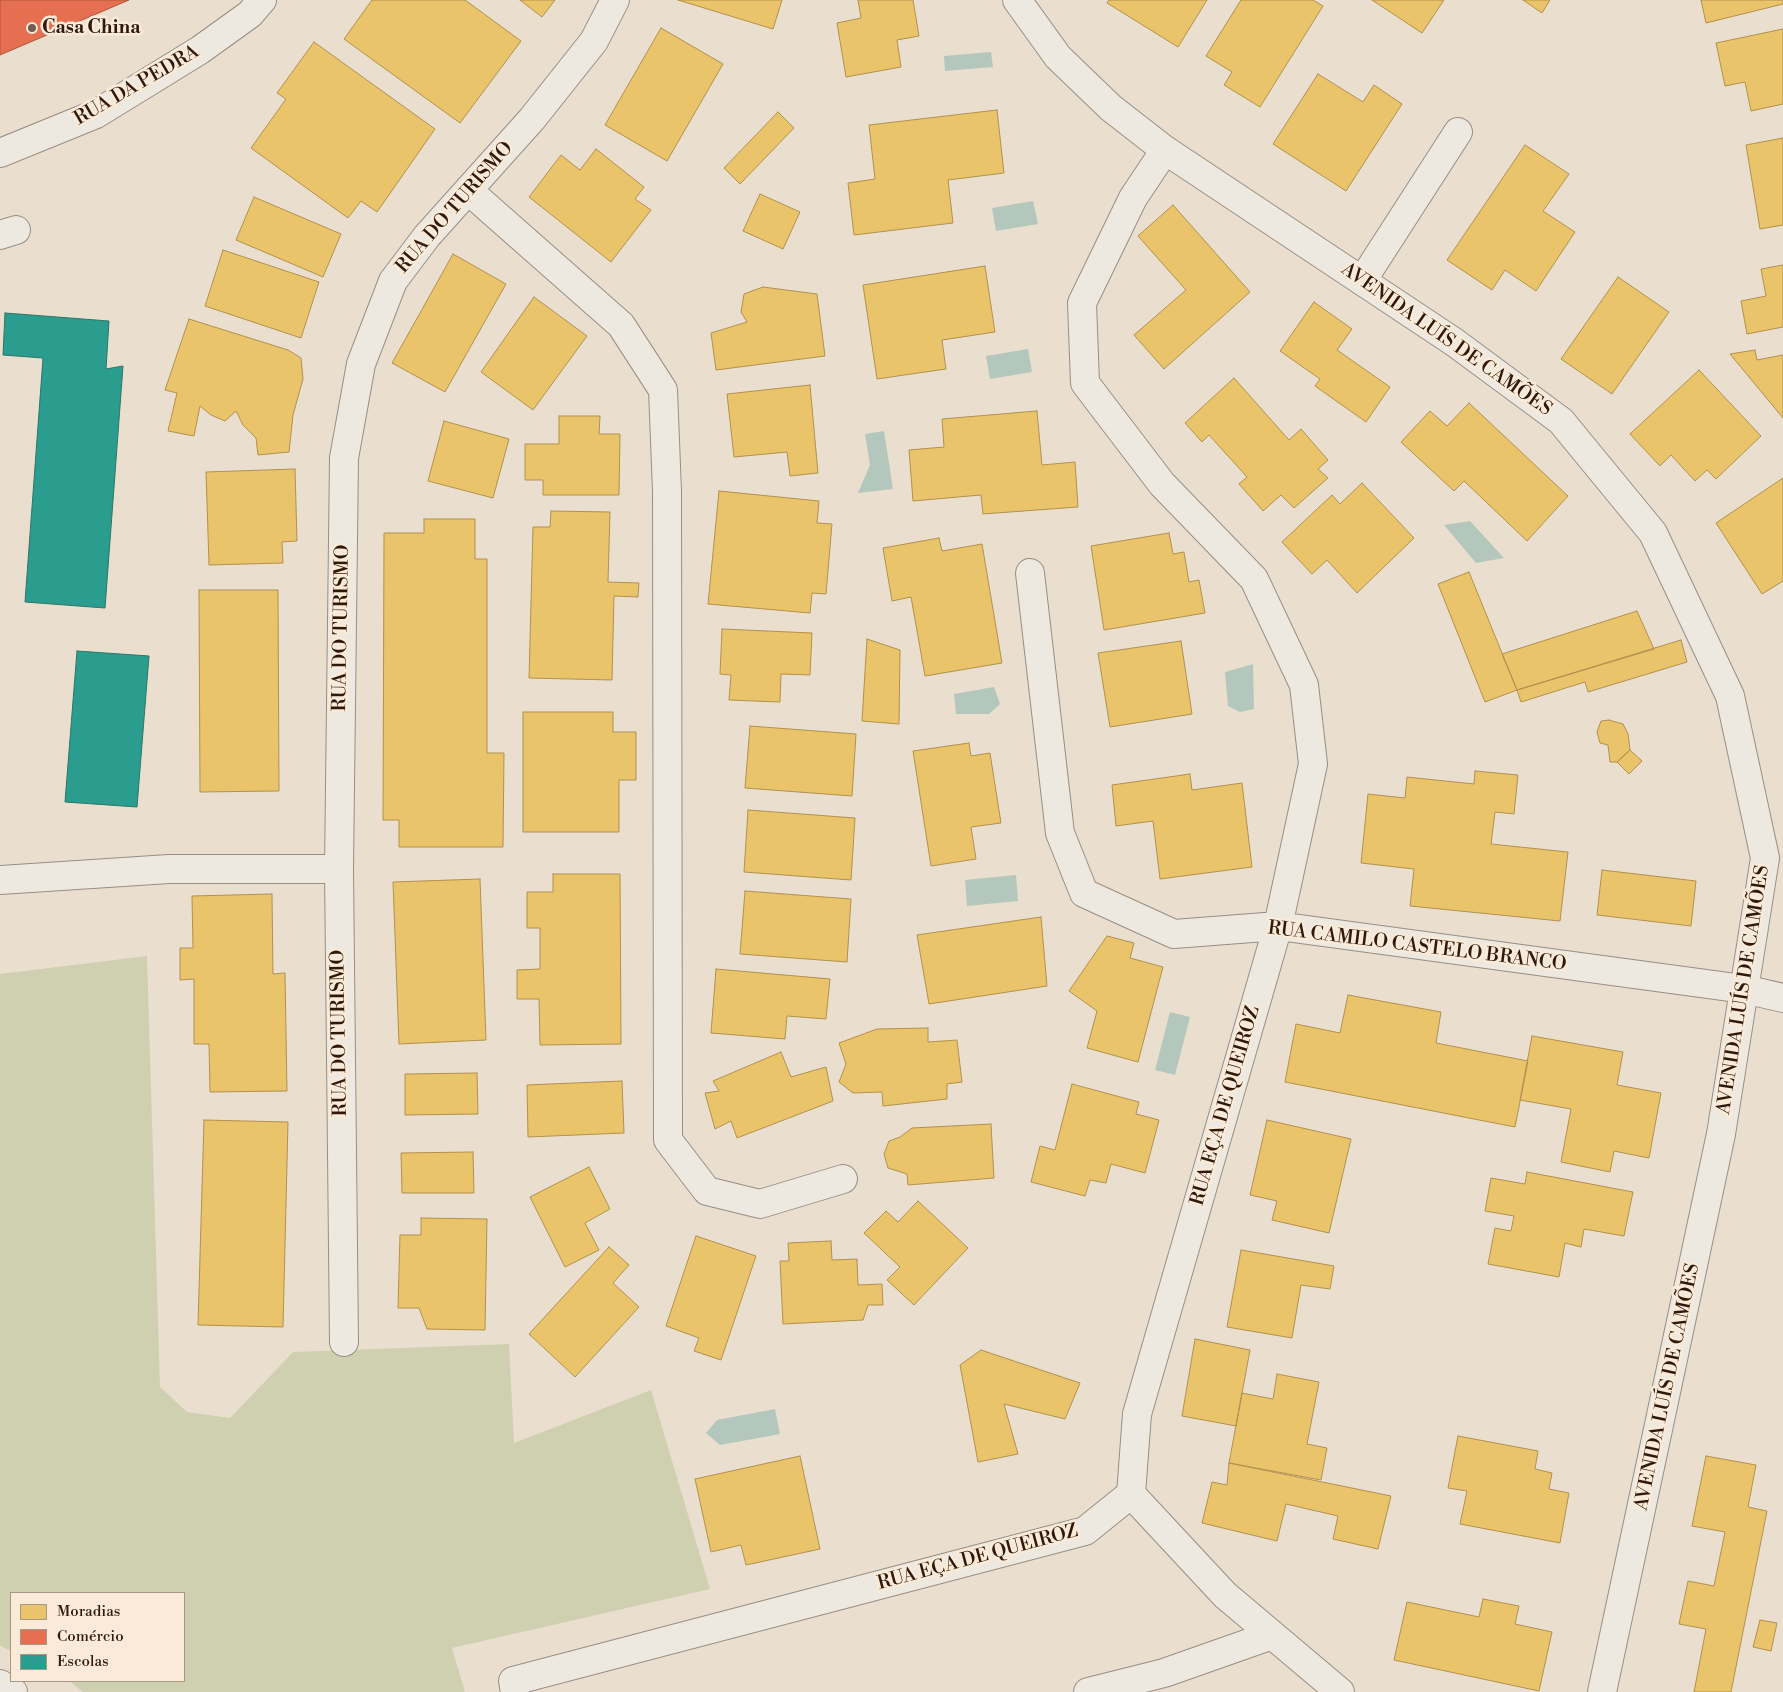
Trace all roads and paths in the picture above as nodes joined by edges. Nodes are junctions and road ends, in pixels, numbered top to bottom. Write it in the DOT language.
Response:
graph roads {
  1 [pos="262,0"];
  2 [pos="615,0"];
  3 [pos="1016,0"];
  4 [pos="1458,132"];
  5 [pos="1165,150"];
  6 [pos="0,154"];
  7 [pos="469,191"];
  8 [pos="1362,281"];
  9 [pos="1030,573"];
  10 [pos="338,869"];
  11 [pos="0,880"];
  12 [pos="1278,926"];
  13 [pos="1744,989"];
  14 [pos="1783,998"];
  15 [pos="843,1179"];
  16 [pos="344,1342"];
  17 [pos="1131,1494"];
  18 [pos="1272,1635"];
  19 [pos="0,1684"];
  20 [pos="13,1692"];
  21 [pos="515,1692"];
  22 [pos="1088,1692"];
  23 [pos="1340,1692"];
  24 [pos="1602,1692"];
  1 -- 6 [label="street, RUA DA PEDRA"];
  2 -- 7 [label="street, RUA DO TURISMO"];
  3 -- 5 [label="street, AVENIDA LUÍS DE CAMÕES"];
  4 -- 8 [label="street"];
  5 -- 8 [label="street, AVENIDA LUÍS DE CAMÕES"];
  5 -- 12 [label="street, RUA EÇA DE QUEIROZ"];
  7 -- 10 [label="street, RUA DO TURISMO"];
  7 -- 15 [label="street"];
  8 -- 13 [label="street, AVENIDA LUÍS DE CAMÕES"];
  9 -- 12 [label="street, RUA CAMILO CASTELO BRANCO"];
  10 -- 11 [label="street"];
  10 -- 16 [label="street, RUA DO TURISMO"];
  12 -- 13 [label="street, RUA CAMILO CASTELO BRANCO"];
  12 -- 17 [label="street, RUA EÇA DE QUEIROZ"];
  13 -- 14 [label="street, RUA CAMILO CASTELO BRANCO"];
  13 -- 24 [label="street, AVENIDA LUÍS DE CAMÕES"];
  17 -- 18 [label="street"];
  17 -- 21 [label="street, RUA EÇA DE QUEIROZ"];
  18 -- 22 [label="street"];
  18 -- 23 [label="street"];
  19 -- 20 [label="street"];
}
